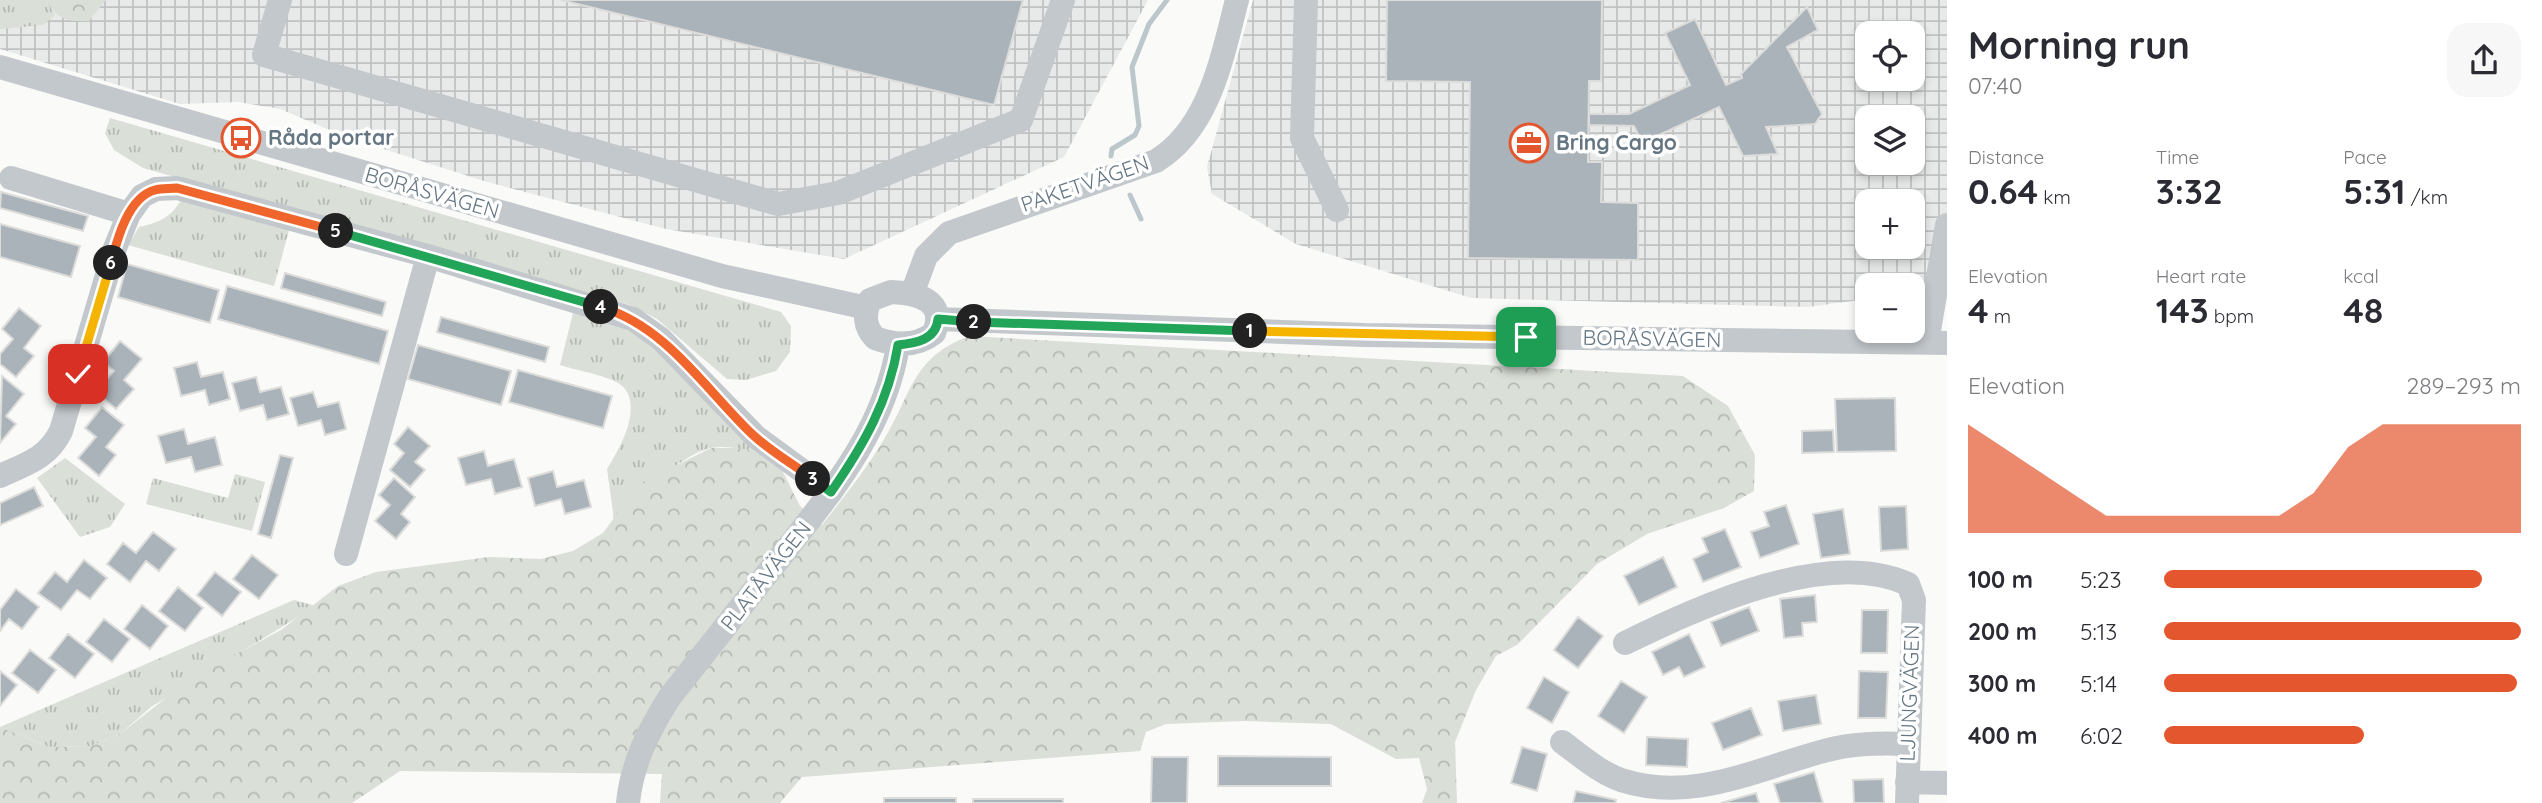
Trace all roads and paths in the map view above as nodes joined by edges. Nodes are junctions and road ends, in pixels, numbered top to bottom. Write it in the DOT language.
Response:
graph roads {
  1 [pos="281,0"];
  2 [pos="1063,0"];
  3 [pos="1237,0"];
  4 [pos="1306,0"];
  5 [pos="0,67"];
  6 [pos="11,178"];
  7 [pos="1338,210"];
  8 [pos="129,214"];
  9 [pos="1947,225"];
  10 [pos="428,256"];
  11 [pos="912,294"];
  12 [pos="867,308"];
  13 [pos="938,319"];
  14 [pos="1937,343"];
  15 [pos="898,345"];
  16 [pos="0,476"];
  17 [pos="831,492"];
  18 [pos="346,554"];
  19 [pos="1625,643"];
  20 [pos="1563,742"];
  21 [pos="1909,744"];
  22 [pos="1947,783"];
  23 [pos="1907,792"];
  24 [pos="628,803"];
  1 -- 2 [label="street"];
  3 -- 11 [label="street, PAKETVÄGEN"];
  4 -- 7 [label="street"];
  5 -- 12 [label="street, BORÅSVÄGEN"];
  6 -- 8 [label="street"];
  8 -- 10 [label="street"];
  8 -- 16 [label="street"];
  9 -- 14 [label="street"];
  10 -- 17 [label="street"];
  10 -- 18 [label="street"];
  11 -- 12 [label="street"];
  11 -- 13 [label="street"];
  12 -- 15 [label="street"];
  13 -- 14 [label="street, BORÅSVÄGEN"];
  13 -- 15 [label="street"];
  15 -- 17 [label="street, PLATÅVÄGEN"];
  17 -- 24 [label="street, PLATÅVÄGEN"];
  19 -- 21 [label="street, LJUNGVÄGEN"];
  20 -- 21 [label="street"];
  21 -- 23 [label="street, LJUNGVÄGEN"];
  22 -- 23 [label="street"];
}
